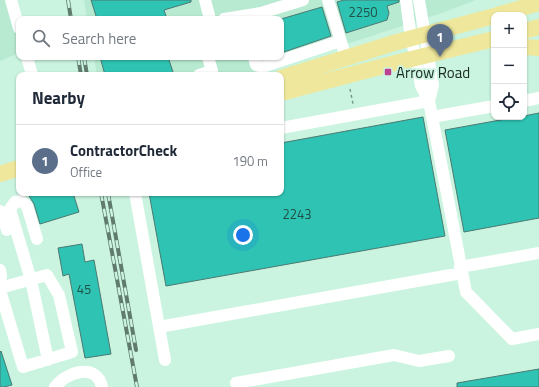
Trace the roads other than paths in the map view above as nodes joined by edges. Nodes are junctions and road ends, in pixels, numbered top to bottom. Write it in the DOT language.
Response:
graph roads {
  1 [pos="11,0"];
  2 [pos="205,0"];
  3 [pos="303,0"];
  4 [pos="328,0"];
  5 [pos="406,0"];
  6 [pos="419,0"];
  7 [pos="539,3"];
  8 [pos="508,12"];
  9 [pos="209,16"];
  10 [pos="246,16"];
  11 [pos="491,17"];
  12 [pos="16,18"];
  13 [pos="539,27"];
  14 [pos="527,30"];
  15 [pos="419,37"];
  16 [pos="340,41"];
  17 [pos="490,41"];
  18 [pos="527,47"];
  19 [pos="539,48"];
  20 [pos="423,56"];
  21 [pos="346,58"];
  22 [pos="28,60"];
  23 [pos="209,60"];
  24 [pos="255,60"];
  25 [pos="283,60"];
  26 [pos="284,60"];
  27 [pos="31,72"];
  28 [pos="209,72"];
  29 [pos="284,77"];
  30 [pos="284,93"];
  31 [pos="539,98"];
  32 [pos="527,100"];
  33 [pos="429,101"];
  34 [pos="491,107"];
  35 [pos="432,117"];
  36 [pos="284,127"];
  37 [pos="16,169"];
  38 [pos="0,174"];
  39 [pos="136,196"];
  40 [pos="0,211"];
  41 [pos="37,238"];
  42 [pos="539,253"];
  43 [pos="0,270"];
  44 [pos="461,270"];
  45 [pos="0,281"];
  46 [pos="27,281"];
  47 [pos="0,289"];
  48 [pos="159,327"];
  49 [pos="539,334"];
  50 [pos="449,356"];
  51 [pos="48,360"];
  52 [pos="165,360"];
  53 [pos="236,383"];
  54 [pos="55,387"];
  55 [pos="102,387"];
  1 -- 12 [label="street"];
  2 -- 9 [label="street"];
  3 -- 10 [label="street"];
  4 -- 16 [label="street"];
  5 -- 15 [label="street"];
  6 -- 15 [label="street"];
  7 -- 8 [label="main road"];
  11 -- 15 [label="main road"];
  13 -- 14 [label="main road"];
  15 -- 20 [label="street"];
  15 -- 21 [label="main road"];
  16 -- 21 [label="street"];
  16 -- 26 [label="street"];
  17 -- 20 [label="main road"];
  18 -- 19 [label="main road"];
  20 -- 30 [label="main road"];
  20 -- 33 [label="street"];
  21 -- 29 [label="main road"];
  22 -- 27 [label="street"];
  23 -- 28 [label="street"];
  24 -- 25 [label="street"];
  31 -- 32 [label="street"];
  33 -- 35 [label="street"];
  33 -- 36 [label="street"];
  34 -- 35 [label="street"];
  35 -- 44 [label="street"];
  37 -- 38 [label="main road"];
  39 -- 48 [label="street"];
  40 -- 46 [label="street"];
  41 -- 46 [label="street"];
  42 -- 44 [label="street"];
  43 -- 45 [label="street"];
  44 -- 48 [label="street"];
  44 -- 49 [label="street"];
  46 -- 47 [label="street"];
  46 -- 51 [label="street"];
  46 -- 51 [label="street"];
  47 -- 51 [label="street"];
  48 -- 52 [label="street"];
  50 -- 53 [label="street"];
  54 -- 55 [label="street"];
}
